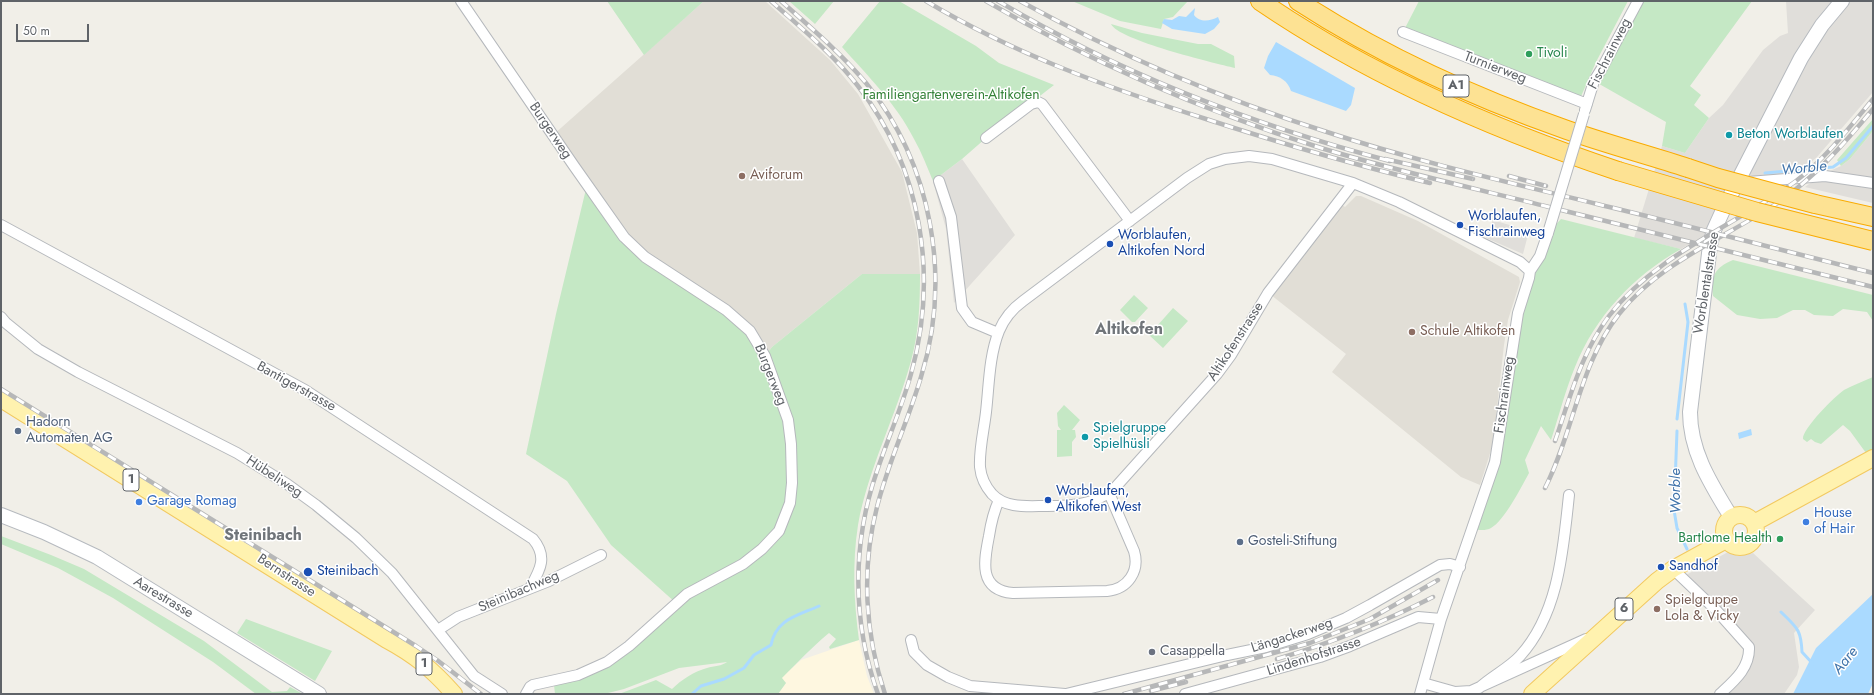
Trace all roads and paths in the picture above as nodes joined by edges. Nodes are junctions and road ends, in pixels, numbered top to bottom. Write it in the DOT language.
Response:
graph roads {
  1 [pos="461,1"];
  2 [pos="1260,1"];
  3 [pos="1298,1"];
  4 [pos="1638,1"];
  5 [pos="1842,1"];
  6 [pos="1403,32"];
  7 [pos="1585,109"];
  8 [pos="986,138"];
  9 [pos="940,181"];
  10 [pos="1353,183"];
  11 [pos="1873,183"];
  12 [pos="1735,185"];
  13 [pos="1873,217"];
  14 [pos="1130,221"];
  15 [pos="1,225"];
  16 [pos="1873,241"];
  17 [pos="1530,271"];
  18 [pos="3,320"];
  19 [pos="998,333"];
  20 [pos="1,399"];
  21 [pos="1873,458"];
  22 [pos="1109,493"];
  23 [pos="1569,495"];
  24 [pos="999,500"];
  25 [pos="1,515"];
  26 [pos="1731,517"];
  27 [pos="1754,523"];
  28 [pos="1726,540"];
  29 [pos="601,555"];
  30 [pos="1460,567"];
  31 [pos="1673,569"];
  32 [pos="530,588"];
  33 [pos="1441,619"];
  34 [pos="438,630"];
  35 [pos="1596,635"];
  36 [pos="388,640"];
  37 [pos="911,640"];
  38 [pos="1423,683"];
  39 [pos="1479,688"];
  40 [pos="319,694"];
  41 [pos="439,694"];
  42 [pos="454,694"];
  43 [pos="502,694"];
  44 [pos="526,694"];
  45 [pos="1065,694"];
  46 [pos="1185,694"];
  47 [pos="1420,694"];
  48 [pos="1532,694"];
  49 [pos="1720,694"];
  1 -- 44 [label="street, Burgerweg"];
  2 -- 16 [label="highway, A1, bridge"];
  3 -- 13 [label="highway, A1, bridge"];
  4 -- 7 [label="street, Fischrainweg"];
  5 -- 12 [label="main road, Worblentalstrasse"];
  6 -- 7 [label="street, Turnierweg"];
  7 -- 17 [label="street, Fischrainweg, bridge"];
  8 -- 14 [label="street"];
  9 -- 19 [label="street"];
  10 -- 14 [label="street"];
  10 -- 17 [label="street"];
  10 -- 22 [label="street, Altikofenstrasse"];
  11 -- 12 [label="street"];
  12 -- 26 [label="main road, Worblentalstrasse"];
  14 -- 19 [label="street"];
  15 -- 32 [label="street, Bantigerstrasse"];
  17 -- 30 [label="street, Fischrainweg"];
  18 -- 34 [label="street, Hübeliweg"];
  19 -- 24 [label="street"];
  20 -- 36 [label="main road, Bernstrasse / 1"];
  21 -- 27 [label="main road"];
  22 -- 24 [label="street, Altikofenstrasse"];
  22 -- 24 [label="street"];
  23 -- 39 [label="street"];
  25 -- 40 [label="main road, Aarestrasse"];
  26 -- 27 [label="main road"];
  26 -- 28 [label="main road"];
  27 -- 28 [label="main road"];
  28 -- 31 [label="main road, 6"];
  29 -- 32 [label="street, Steinibachweg"];
  30 -- 33 [label="street, Fischrainweg"];
  30 -- 45 [label="street, Längackerweg"];
  31 -- 35 [label="main road, 6"];
  31 -- 49 [label="street"];
  32 -- 34 [label="street, Steinibachweg"];
  33 -- 38 [label="street, Fischrainweg"];
  33 -- 46 [label="street, Lindenhofstrasse"];
  34 -- 43 [label="street, Hübeliweg"];
  35 -- 39 [label="street"];
  35 -- 48 [label="main road, 6"];
  36 -- 41 [label="main road, Bernstrasse / 1"];
  36 -- 42 [label="main road, Bernstrasse / 1"];
  37 -- 45 [label="street, Längackerweg"];
  38 -- 39 [label="street"];
  38 -- 47 [label="street, Fischrainweg"];
}
